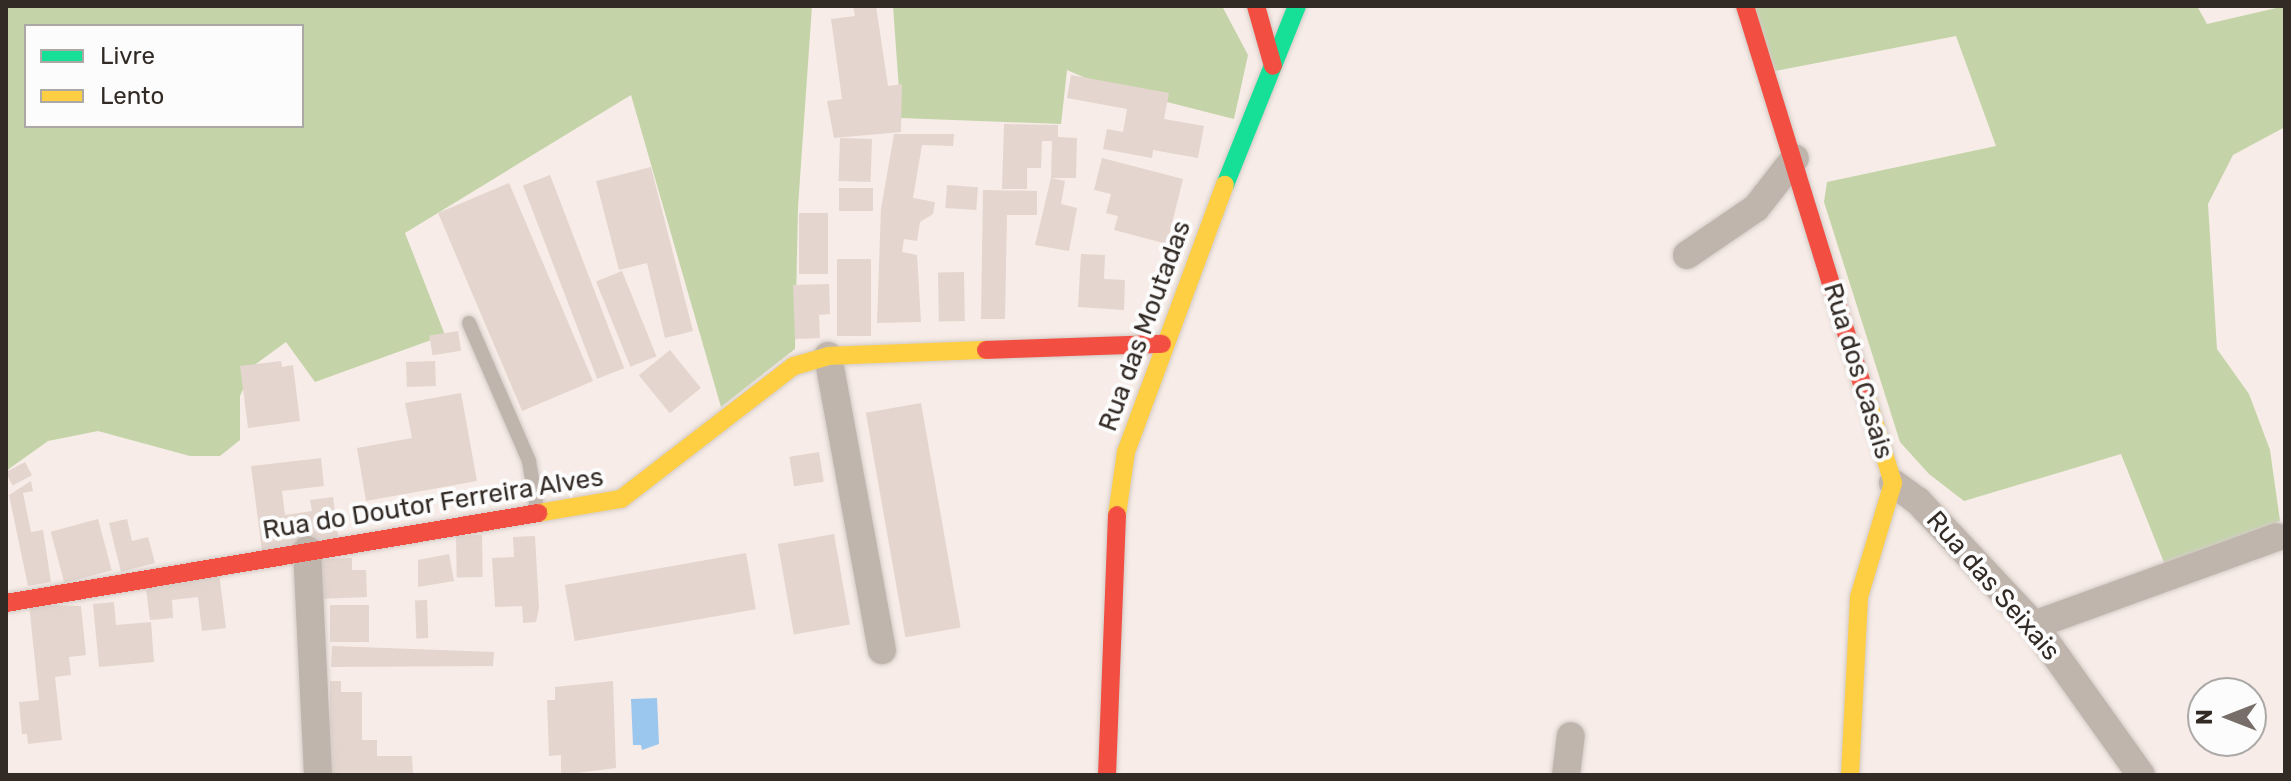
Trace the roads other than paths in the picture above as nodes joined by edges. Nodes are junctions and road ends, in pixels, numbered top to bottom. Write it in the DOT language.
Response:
graph roads {
  1 [pos="1256,6"];
  2 [pos="1297,6"];
  3 [pos="1745,6"];
  4 [pos="1273,66"];
  5 [pos="1795,158"];
  6 [pos="1687,255"];
  7 [pos="469,323"];
  8 [pos="1162,344"];
  9 [pos="828,356"];
  10 [pos="1893,483"];
  11 [pos="538,513"];
  12 [pos="2277,537"];
  13 [pos="307,550"];
  14 [pos="6,603"];
  15 [pos="2034,625"];
  16 [pos="882,650"];
  17 [pos="1571,736"];
  18 [pos="318,775"];
  19 [pos="1107,775"];
  20 [pos="1566,775"];
  21 [pos="1850,775"];
  22 [pos="2141,775"];
  1 -- 4 [label="street"];
  2 -- 4 [label="street, Rua das Moutadas"];
  3 -- 5 [label="street, Rua dos Casais"];
  4 -- 8 [label="street, Rua das Moutadas"];
  5 -- 6 [label="street"];
  5 -- 10 [label="street, Rua dos Casais"];
  7 -- 11 [label="lane"];
  8 -- 9 [label="street, Rua do Doutor Ferreira Alves"];
  8 -- 19 [label="street, Rua das Moutadas"];
  9 -- 11 [label="street, Rua do Doutor Ferreira Alves"];
  9 -- 16 [label="street"];
  10 -- 15 [label="street, Rua das Seixais"];
  10 -- 21 [label="street, Rua dos Casais"];
  11 -- 13 [label="street, Rua do Doutor Ferreira Alves"];
  12 -- 15 [label="street"];
  13 -- 14 [label="street, Rua do Doutor Ferreira Alves"];
  13 -- 18 [label="street"];
  15 -- 22 [label="street, Rua das Seixais"];
  17 -- 20 [label="street"];
}
